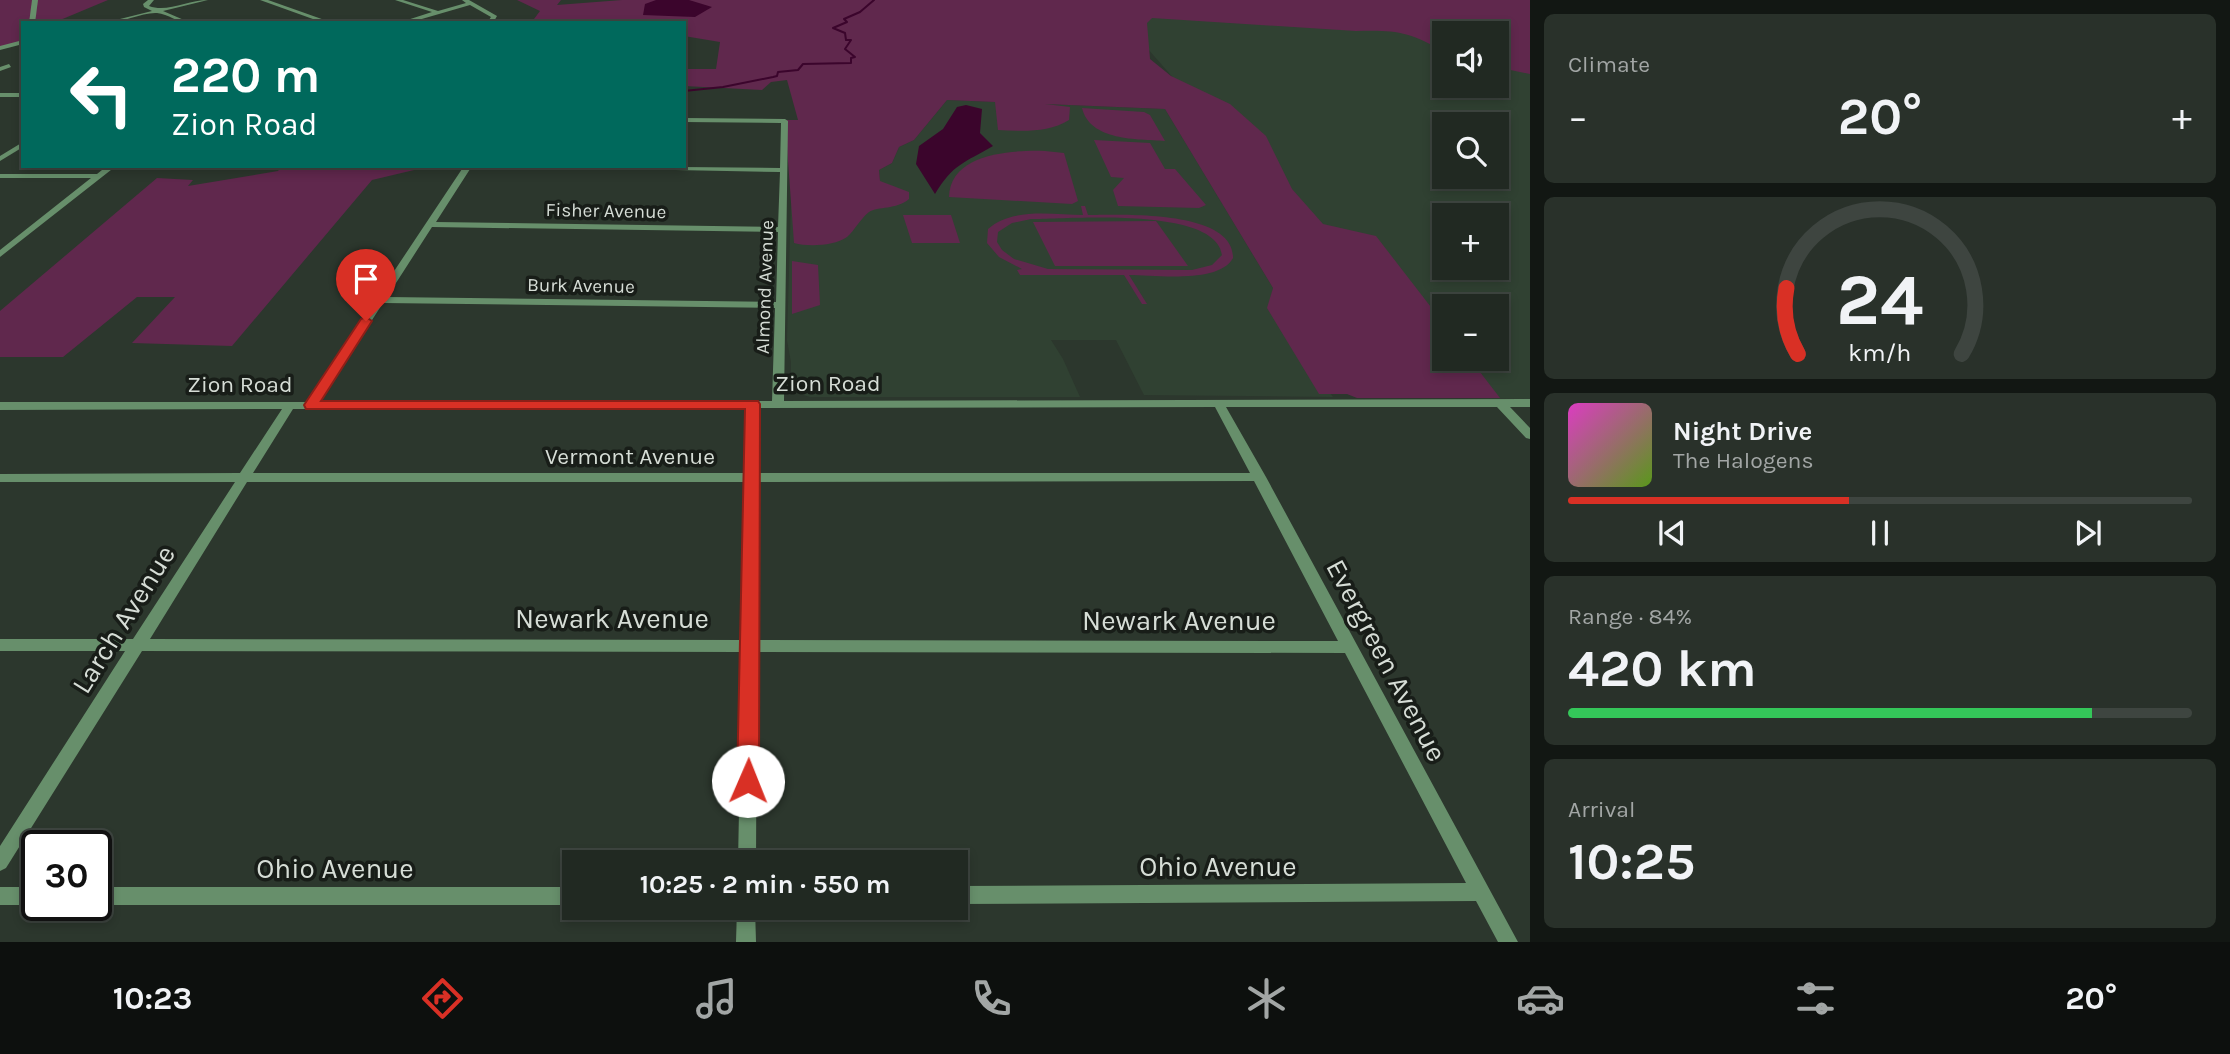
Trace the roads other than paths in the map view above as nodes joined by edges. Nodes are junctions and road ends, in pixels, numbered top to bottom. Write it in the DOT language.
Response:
graph roads {
  1 [pos="35,0"];
  2 [pos="151,0"];
  3 [pos="205,0"];
  4 [pos="263,0"];
  5 [pos="398,0"];
  6 [pos="467,1"];
  7 [pos="157,11"];
  8 [pos="438,12"];
  9 [pos="32,21"];
  10 [pos="115,21"];
  11 [pos="183,21"];
  12 [pos="324,21"];
  13 [pos="408,21"];
  14 [pos="491,21"];
  15 [pos="21,43"];
  16 [pos="0,48"];
  17 [pos="9,66"];
  18 [pos="0,69"];
  19 [pos="0,95"];
  20 [pos="21,95"];
  21 [pos="686,120"];
  22 [pos="21,145"];
  23 [pos="0,159"];
  24 [pos="109,168"];
  25 [pos="467,168"];
  26 [pos="680,168"];
  27 [pos="785,170"];
  28 [pos="0,176"];
  29 [pos="99,176"];
  30 [pos="429,224"];
  31 [pos="783,230"];
  32 [pos="0,254"];
  33 [pos="379,300"];
  34 [pos="781,305"];
  35 [pos="1500,403"];
  36 [pos="1530,403"];
  37 [pos="752,404"];
  38 [pos="778,404"];
  39 [pos="1219,404"];
  40 [pos="290,405"];
  41 [pos="311,405"];
  42 [pos="0,406"];
  43 [pos="1530,435"];
  44 [pos="244,477"];
  45 [pos="752,477"];
  46 [pos="1260,477"];
  47 [pos="0,478"];
  48 [pos="750,644"];
  49 [pos="0,645"];
  50 [pos="137,645"];
  51 [pos="1350,647"];
  52 [pos="747,850"];
  53 [pos="0,862"];
  54 [pos="1481,892"];
  55 [pos="968,895"];
  56 [pos="0,896"];
  57 [pos="21,896"];
  58 [pos="112,896"];
  59 [pos="562,896"];
  60 [pos="746,920"];
  61 [pos="746,942"];
  62 [pos="1508,942"];
  1 -- 9 [label="street"];
  2 -- 7 [label="street"];
  3 -- 7 [label="street"];
  4 -- 12 [label="street"];
  5 -- 8 [label="street"];
  6 -- 8 [label="street"];
  6 -- 14 [label="street"];
  7 -- 10 [label="street"];
  7 -- 11 [label="street"];
  8 -- 13 [label="street"];
  15 -- 16 [label="street"];
  17 -- 18 [label="street"];
  19 -- 20 [label="street"];
  21 -- 27 [label="street, Almond Avenue"];
  22 -- 23 [label="street"];
  24 -- 29 [label="street"];
  25 -- 30 [label="street"];
  26 -- 27 [label="street"];
  27 -- 31 [label="street, Almond Avenue"];
  28 -- 29 [label="street"];
  29 -- 32 [label="street"];
  30 -- 31 [label="street, Fisher Avenue"];
  30 -- 33 [label="street"];
  31 -- 34 [label="street, Almond Avenue"];
  33 -- 34 [label="street, Burk Avenue"];
  33 -- 41 [label="street"];
  34 -- 38 [label="street, Almond Avenue"];
  35 -- 36 [label="street, Zion Road"];
  35 -- 39 [label="street, Zion Road"];
  35 -- 43 [label="street"];
  37 -- 38 [label="street, Zion Road"];
  37 -- 41 [label="street, Zion Road"];
  37 -- 45 [label="street"];
  38 -- 39 [label="street, Zion Road"];
  39 -- 46 [label="street, Evergreen Avenue"];
  40 -- 41 [label="street, Zion Road"];
  40 -- 42 [label="street, Zion Road"];
  40 -- 44 [label="street, Larch Avenue"];
  44 -- 45 [label="street, Vermont Avenue"];
  44 -- 47 [label="street, Vermont Avenue"];
  44 -- 50 [label="street, Larch Avenue"];
  45 -- 46 [label="street, Vermont Avenue"];
  45 -- 48 [label="street"];
  46 -- 51 [label="street, Evergreen Avenue"];
  48 -- 50 [label="street, Newark Avenue"];
  48 -- 51 [label="street, Newark Avenue"];
  48 -- 52 [label="street"];
  49 -- 50 [label="street, Newark Avenue"];
  50 -- 53 [label="street, Larch Avenue"];
  51 -- 54 [label="street, Evergreen Avenue"];
  54 -- 55 [label="street, Ohio Avenue"];
  54 -- 62 [label="street, Evergreen Avenue"];
  56 -- 57 [label="street"];
  58 -- 59 [label="street, Ohio Avenue"];
  60 -- 61 [label="street"];
}
